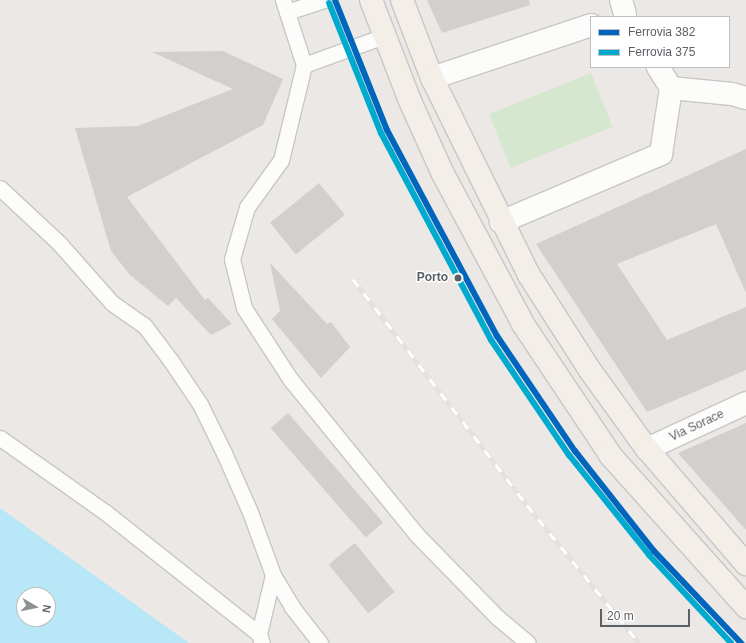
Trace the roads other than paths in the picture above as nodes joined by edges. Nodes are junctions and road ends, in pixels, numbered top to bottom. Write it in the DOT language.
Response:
graph roads {
  1 [pos="325,0"];
  2 [pos="371,0"];
  3 [pos="402,0"];
  4 [pos="285,6"];
  5 [pos="590,25"];
  6 [pos="384,36"];
  7 [pos="304,65"];
  8 [pos="659,68"];
  9 [pos="432,78"];
  10 [pos="671,88"];
  11 [pos="746,98"];
  12 [pos="0,188"];
  13 [pos="501,222"];
  14 [pos="746,403"];
  15 [pos="0,438"];
  16 [pos="647,449"];
  17 [pos="746,564"];
  18 [pos="273,574"];
  19 [pos="746,607"];
  20 [pos="260,638"];
  21 [pos="320,643"];
  22 [pos="528,643"];
  1 -- 4 [label="lane"];
  2 -- 6 [label="main road"];
  3 -- 9 [label="main road"];
  4 -- 7 [label="lane"];
  5 -- 9 [label="street"];
  6 -- 7 [label="lane"];
  6 -- 19 [label="main road"];
  7 -- 22 [label="lane"];
  8 -- 10 [label="street"];
  9 -- 13 [label="main road"];
  10 -- 11 [label="street"];
  10 -- 13 [label="street"];
  12 -- 18 [label="lane"];
  13 -- 16 [label="main road"];
  14 -- 16 [label="street, Via Sorace"];
  15 -- 20 [label="lane"];
  16 -- 17 [label="main road"];
  18 -- 20 [label="lane"];
  18 -- 21 [label="lane"];
}
